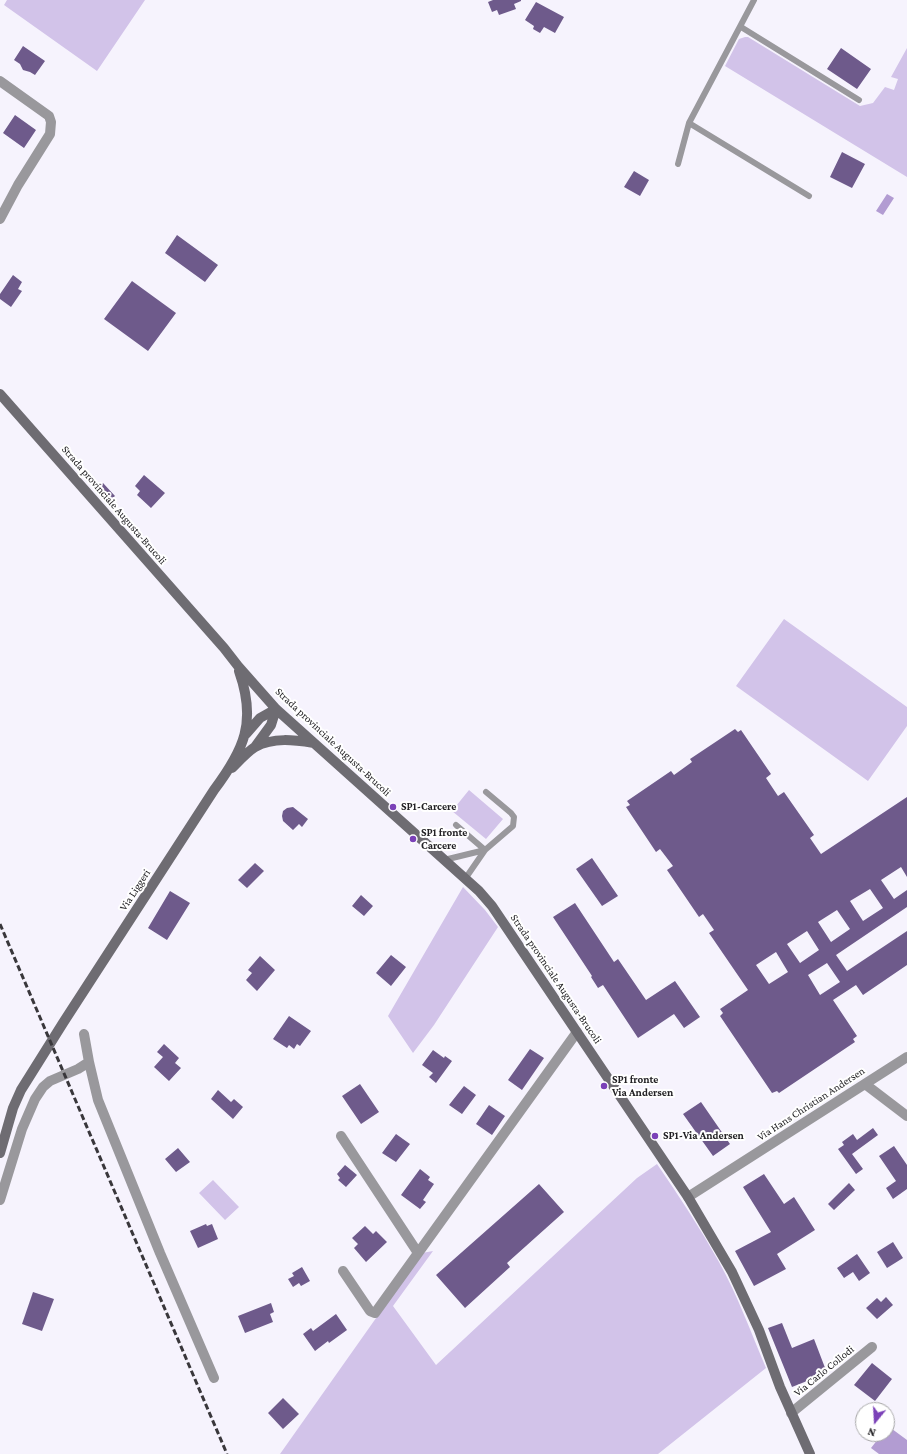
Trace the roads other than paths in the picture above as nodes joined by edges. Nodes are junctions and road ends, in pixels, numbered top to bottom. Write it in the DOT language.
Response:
graph roads {
  1 [pos="754,0"];
  2 [pos="741,27"];
  3 [pos="0,81"];
  4 [pos="859,100"];
  5 [pos="689,124"];
  6 [pos="678,164"];
  7 [pos="809,196"];
  8 [pos="0,219"];
  9 [pos="0,394"];
  10 [pos="238,666"];
  11 [pos="276,709"];
  12 [pos="246,734"];
  13 [pos="314,743"];
  14 [pos="255,747"];
  15 [pos="229,770"];
  16 [pos="486,792"];
  17 [pos="456,825"];
  18 [pos="485,850"];
  19 [pos="444,860"];
  20 [pos="465,878"];
  21 [pos="577,1032"];
  22 [pos="84,1034"];
  23 [pos="907,1057"];
  24 [pos="89,1062"];
  25 [pos="865,1084"];
  26 [pos="907,1116"];
  27 [pos="341,1136"];
  28 [pos="0,1153"];
  29 [pos="688,1197"];
  30 [pos="0,1200"];
  31 [pos="418,1253"];
  32 [pos="343,1271"];
  33 [pos="872,1347"];
  34 [pos="214,1378"];
  35 [pos="791,1413"];
  36 [pos="810,1454"];
  1 -- 2 [label="lane"];
  2 -- 4 [label="lane"];
  2 -- 5 [label="lane"];
  3 -- 8 [label="street"];
  5 -- 6 [label="lane"];
  5 -- 7 [label="lane"];
  9 -- 10 [label="main road, Strada provinciale Augusta-Brucoli"];
  10 -- 11 [label="main road, Strada provinciale Augusta-Brucoli"];
  10 -- 12 [label="main road"];
  11 -- 12 [label="main road"];
  11 -- 13 [label="main road, Strada provinciale Augusta-Brucoli"];
  11 -- 14 [label="main road"];
  12 -- 15 [label="main road"];
  13 -- 14 [label="main road"];
  13 -- 19 [label="main road, Strada provinciale Augusta-Brucoli"];
  14 -- 15 [label="main road"];
  15 -- 28 [label="main road, Via Liggeri"];
  16 -- 18 [label="lane"];
  17 -- 18 [label="lane"];
  18 -- 19 [label="lane"];
  18 -- 20 [label="lane"];
  19 -- 20 [label="main road, Strada provinciale Augusta-Brucoli"];
  20 -- 21 [label="main road, Strada provinciale Augusta-Brucoli"];
  21 -- 29 [label="main road, Strada provinciale Augusta-Brucoli"];
  21 -- 31 [label="street"];
  22 -- 24 [label="street"];
  23 -- 25 [label="street, Via Hans Christian Andersen"];
  24 -- 30 [label="street"];
  24 -- 34 [label="street"];
  25 -- 26 [label="street"];
  25 -- 29 [label="street, Via Hans Christian Andersen"];
  27 -- 31 [label="street"];
  29 -- 35 [label="main road, Strada provinciale Augusta-Brucoli"];
  31 -- 32 [label="street"];
  33 -- 35 [label="street, Via Carlo Collodi"];
  35 -- 36 [label="main road, Strada provinciale Augusta-Brucoli"];
}
